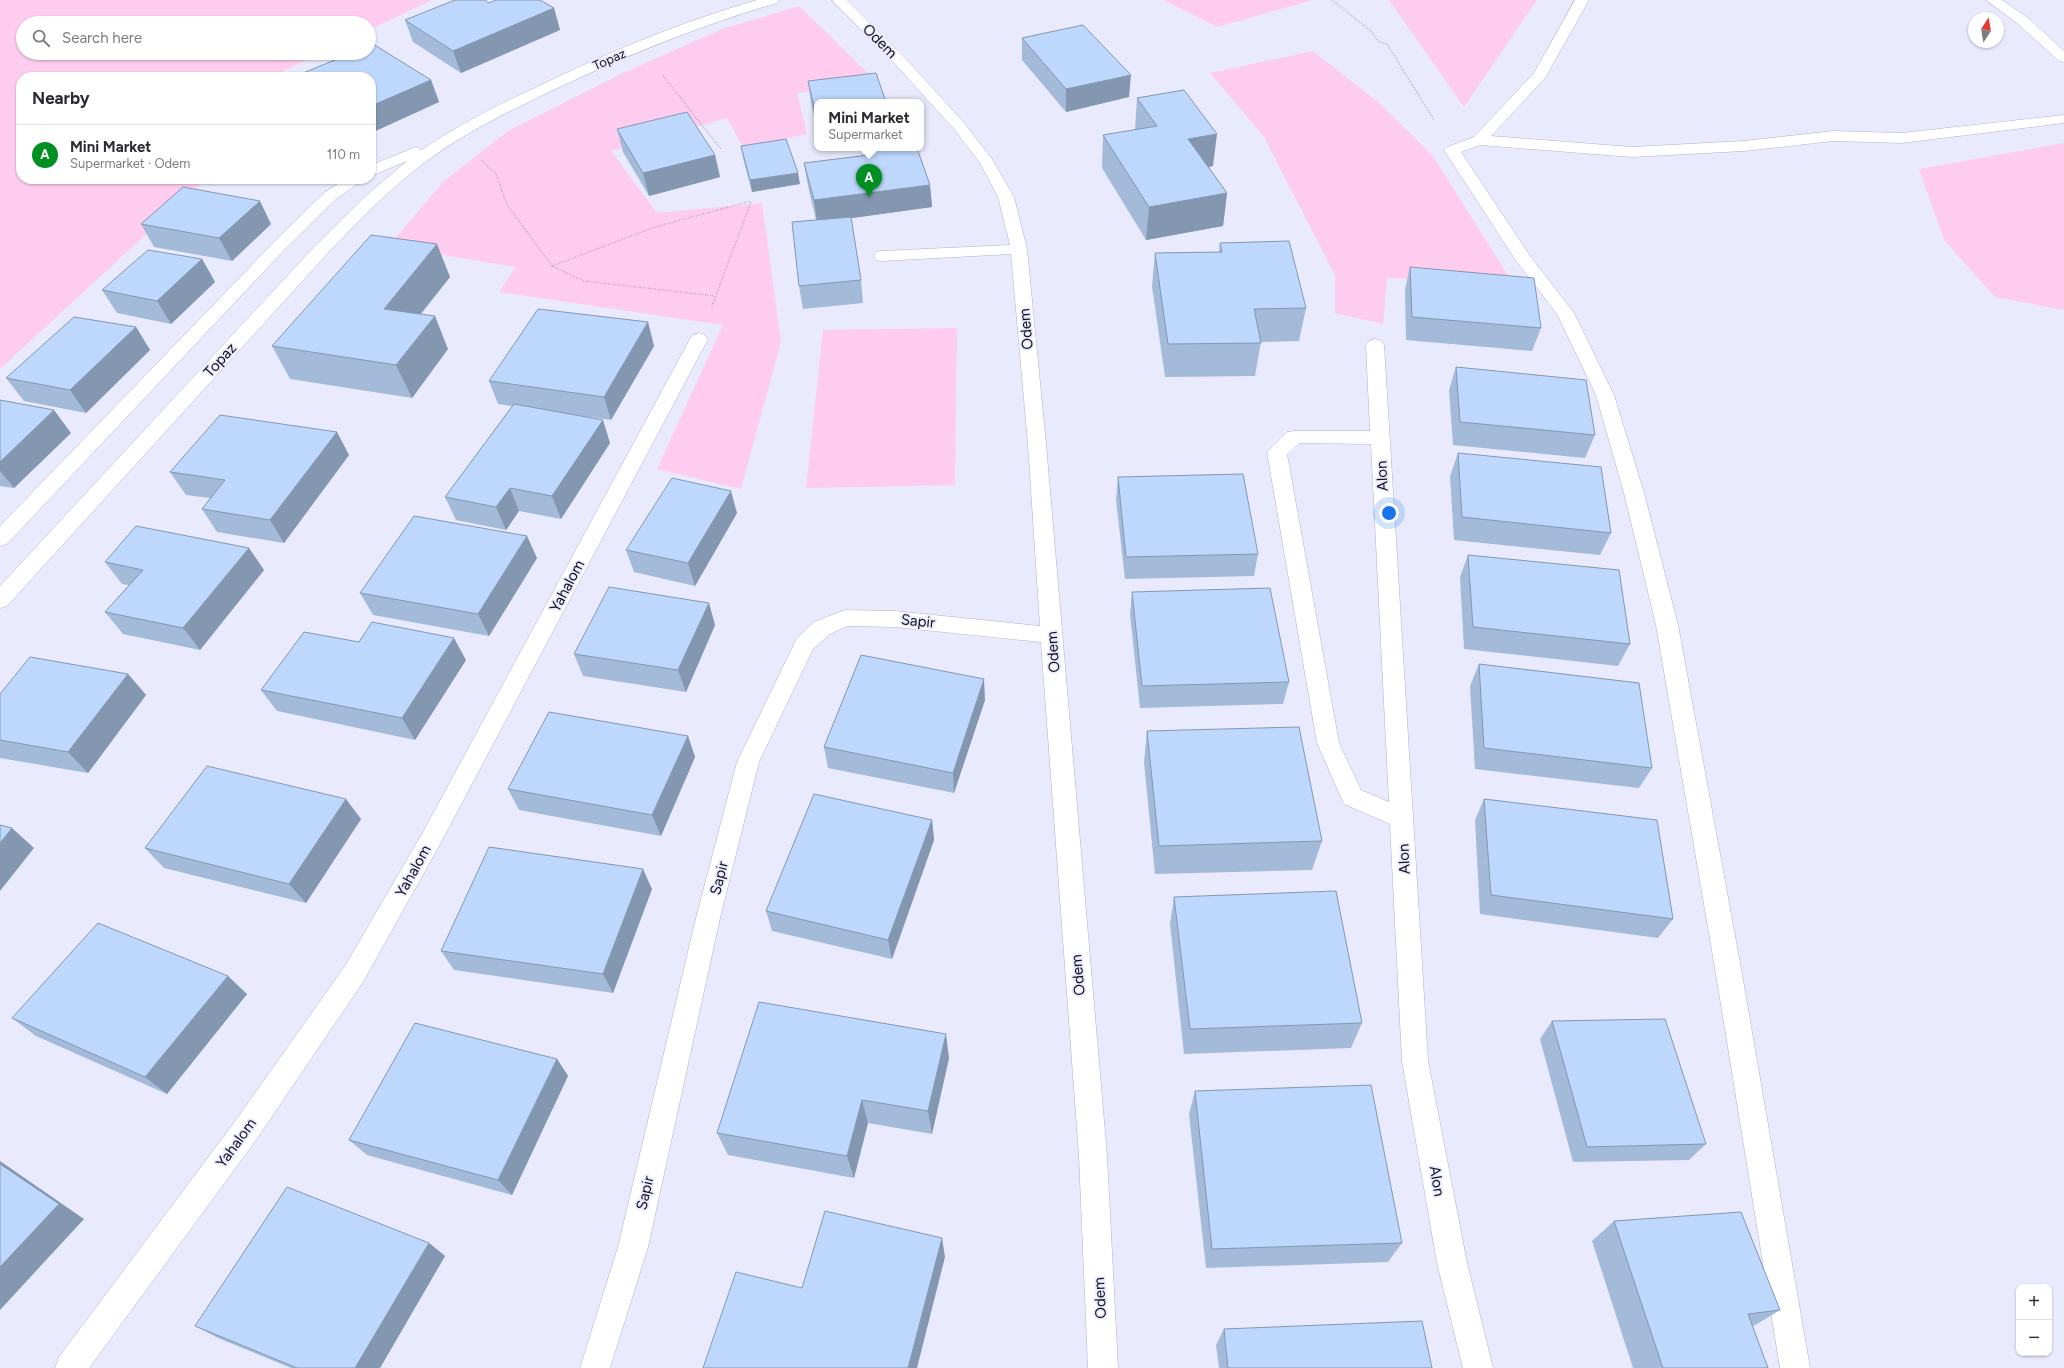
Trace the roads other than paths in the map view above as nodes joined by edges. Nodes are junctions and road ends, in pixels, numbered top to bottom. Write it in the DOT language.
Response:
graph roads {
  1 [pos="772,0"];
  2 [pos="839,0"];
  3 [pos="1582,0"];
  4 [pos="1993,0"];
  5 [pos="2064,58"];
  6 [pos="2064,119"];
  7 [pos="454,136"];
  8 [pos="1479,140"];
  9 [pos="376,169"];
  10 [pos="348,184"];
  11 [pos="1019,249"];
  12 [pos="882,256"];
  13 [pos="699,339"];
  14 [pos="1375,345"];
  15 [pos="1380,438"];
  16 [pos="0,539"];
  17 [pos="0,600"];
  18 [pos="1051,635"];
  19 [pos="1402,818"];
  20 [pos="70,1368"];
  21 [pos="595,1368"];
  22 [pos="1103,1368"];
  23 [pos="1478,1368"];
  24 [pos="1795,1368"];
  1 -- 7 [label="street, Topaz"];
  2 -- 11 [label="street, Odem"];
  3 -- 8 [label="street"];
  4 -- 5 [label="street"];
  6 -- 8 [label="street"];
  7 -- 9 [label="street, Topaz"];
  7 -- 17 [label="street, Topaz"];
  8 -- 24 [label="street"];
  10 -- 16 [label="street"];
  11 -- 12 [label="street"];
  11 -- 18 [label="street, Odem"];
  13 -- 20 [label="street, Yahalom"];
  14 -- 15 [label="street, Alon"];
  15 -- 19 [label="street, Alon"];
  15 -- 19 [label="street"];
  18 -- 21 [label="street, Sapir"];
  18 -- 22 [label="street, Odem"];
  19 -- 23 [label="street, Alon"];
}
